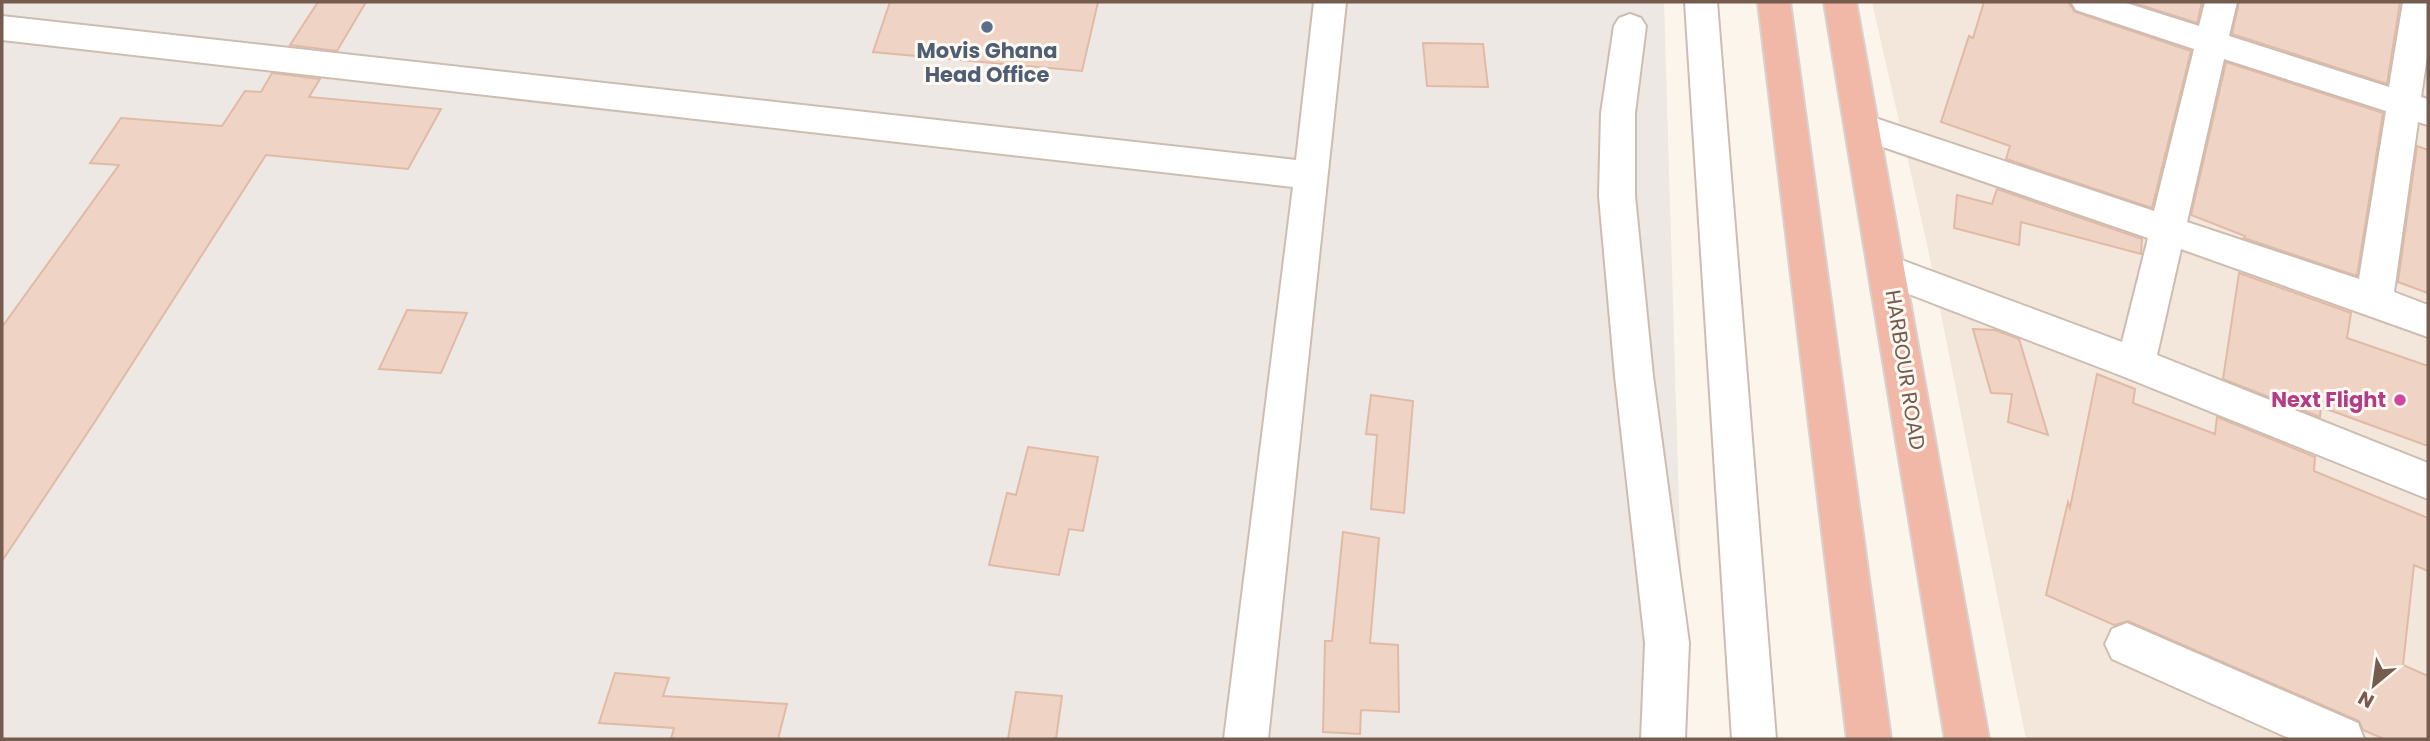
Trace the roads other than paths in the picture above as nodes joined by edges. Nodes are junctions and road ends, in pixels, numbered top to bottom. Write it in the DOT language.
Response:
graph roads {
  1 [pos="1330,2"];
  2 [pos="1701,2"];
  3 [pos="1774,2"];
  4 [pos="1840,2"];
  5 [pos="2087,2"];
  6 [pos="2221,2"];
  7 [pos="2419,2"];
  8 [pos="1630,26"];
  9 [pos="2,28"];
  10 [pos="2211,41"];
  11 [pos="2415,108"];
  12 [pos="1863,127"];
  13 [pos="1312,175"];
  14 [pos="2169,230"];
  15 [pos="1888,270"];
  16 [pos="2374,300"];
  17 [pos="2428,321"];
  18 [pos="2136,364"];
  19 [pos="2428,481"];
  20 [pos="2127,645"];
  21 [pos="1868,738"];
  22 [pos="1246,739"];
  23 [pos="1663,739"];
  24 [pos="1754,739"];
  25 [pos="1967,739"];
  26 [pos="2342,739"];
  1 -- 13 [label="street"];
  2 -- 24 [label="street"];
  3 -- 21 [label="highway"];
  4 -- 12 [label="highway, HARBOUR ROAD"];
  5 -- 10 [label="street"];
  6 -- 10 [label="street"];
  7 -- 11 [label="street"];
  8 -- 23 [label="street"];
  9 -- 13 [label="street"];
  10 -- 11 [label="street"];
  10 -- 14 [label="street"];
  11 -- 16 [label="street"];
  12 -- 14 [label="street"];
  12 -- 15 [label="highway, HARBOUR ROAD"];
  13 -- 22 [label="street"];
  14 -- 16 [label="street"];
  14 -- 18 [label="street"];
  15 -- 18 [label="street"];
  15 -- 25 [label="highway, HARBOUR ROAD"];
  16 -- 17 [label="street"];
  18 -- 19 [label="street"];
  20 -- 26 [label="street"];
}
